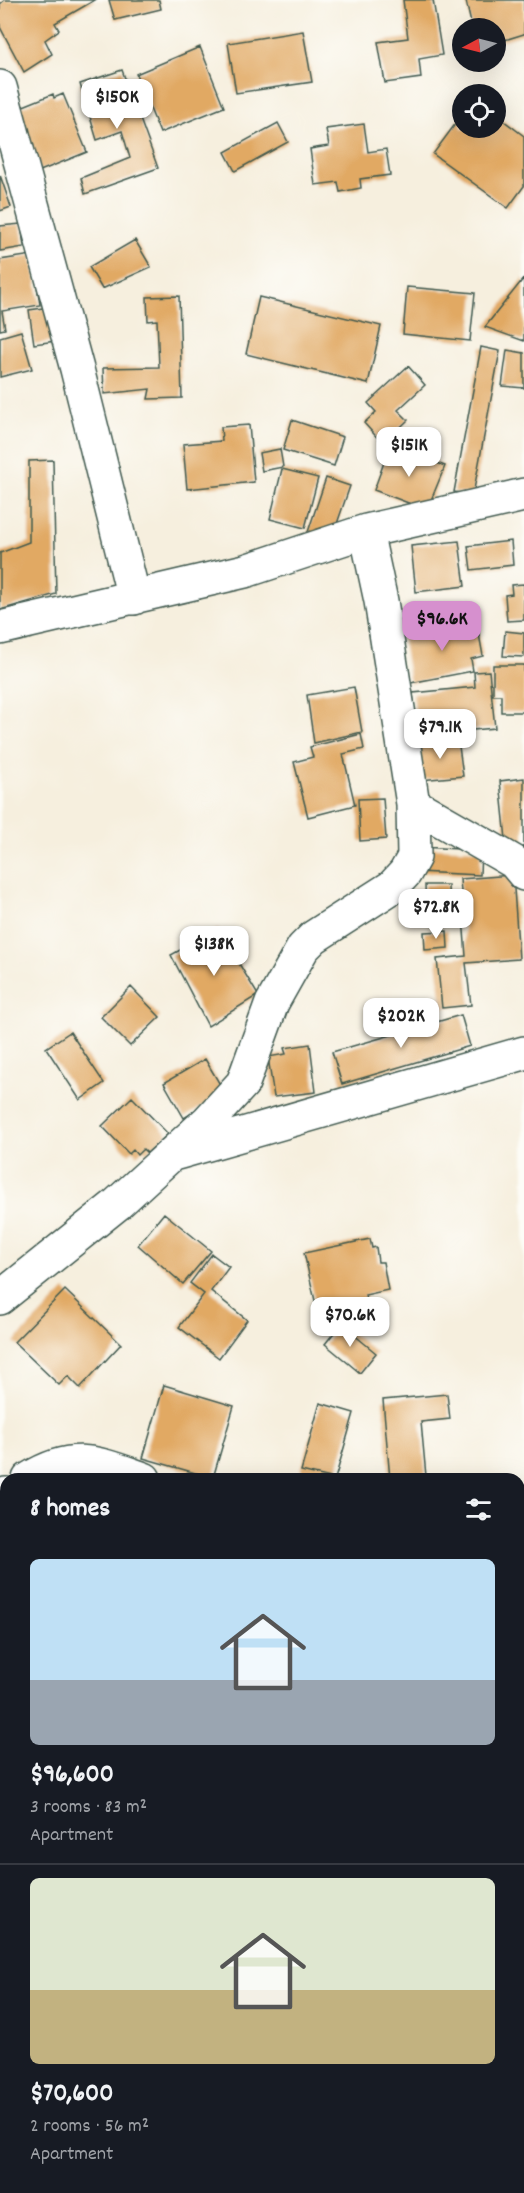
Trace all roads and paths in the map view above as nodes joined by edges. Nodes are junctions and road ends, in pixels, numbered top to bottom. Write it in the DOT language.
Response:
graph roads {
  1 [pos="0,87"];
  2 [pos="524,495"];
  3 [pos="366,531"];
  4 [pos="134,598"];
  5 [pos="0,628"];
  6 [pos="413,804"];
  7 [pos="524,874"];
  8 [pos="524,1053"];
  9 [pos="171,1155"];
  10 [pos="0,1298"];
  11 [pos="40,1473"];
  12 [pos="127,1473"];
  1 -- 4 [label="street"];
  2 -- 3 [label="street"];
  3 -- 4 [label="street"];
  3 -- 6 [label="street"];
  4 -- 5 [label="street"];
  6 -- 7 [label="street"];
  6 -- 9 [label="street"];
  8 -- 9 [label="street"];
  9 -- 10 [label="street"];
  11 -- 12 [label="street"];
}
